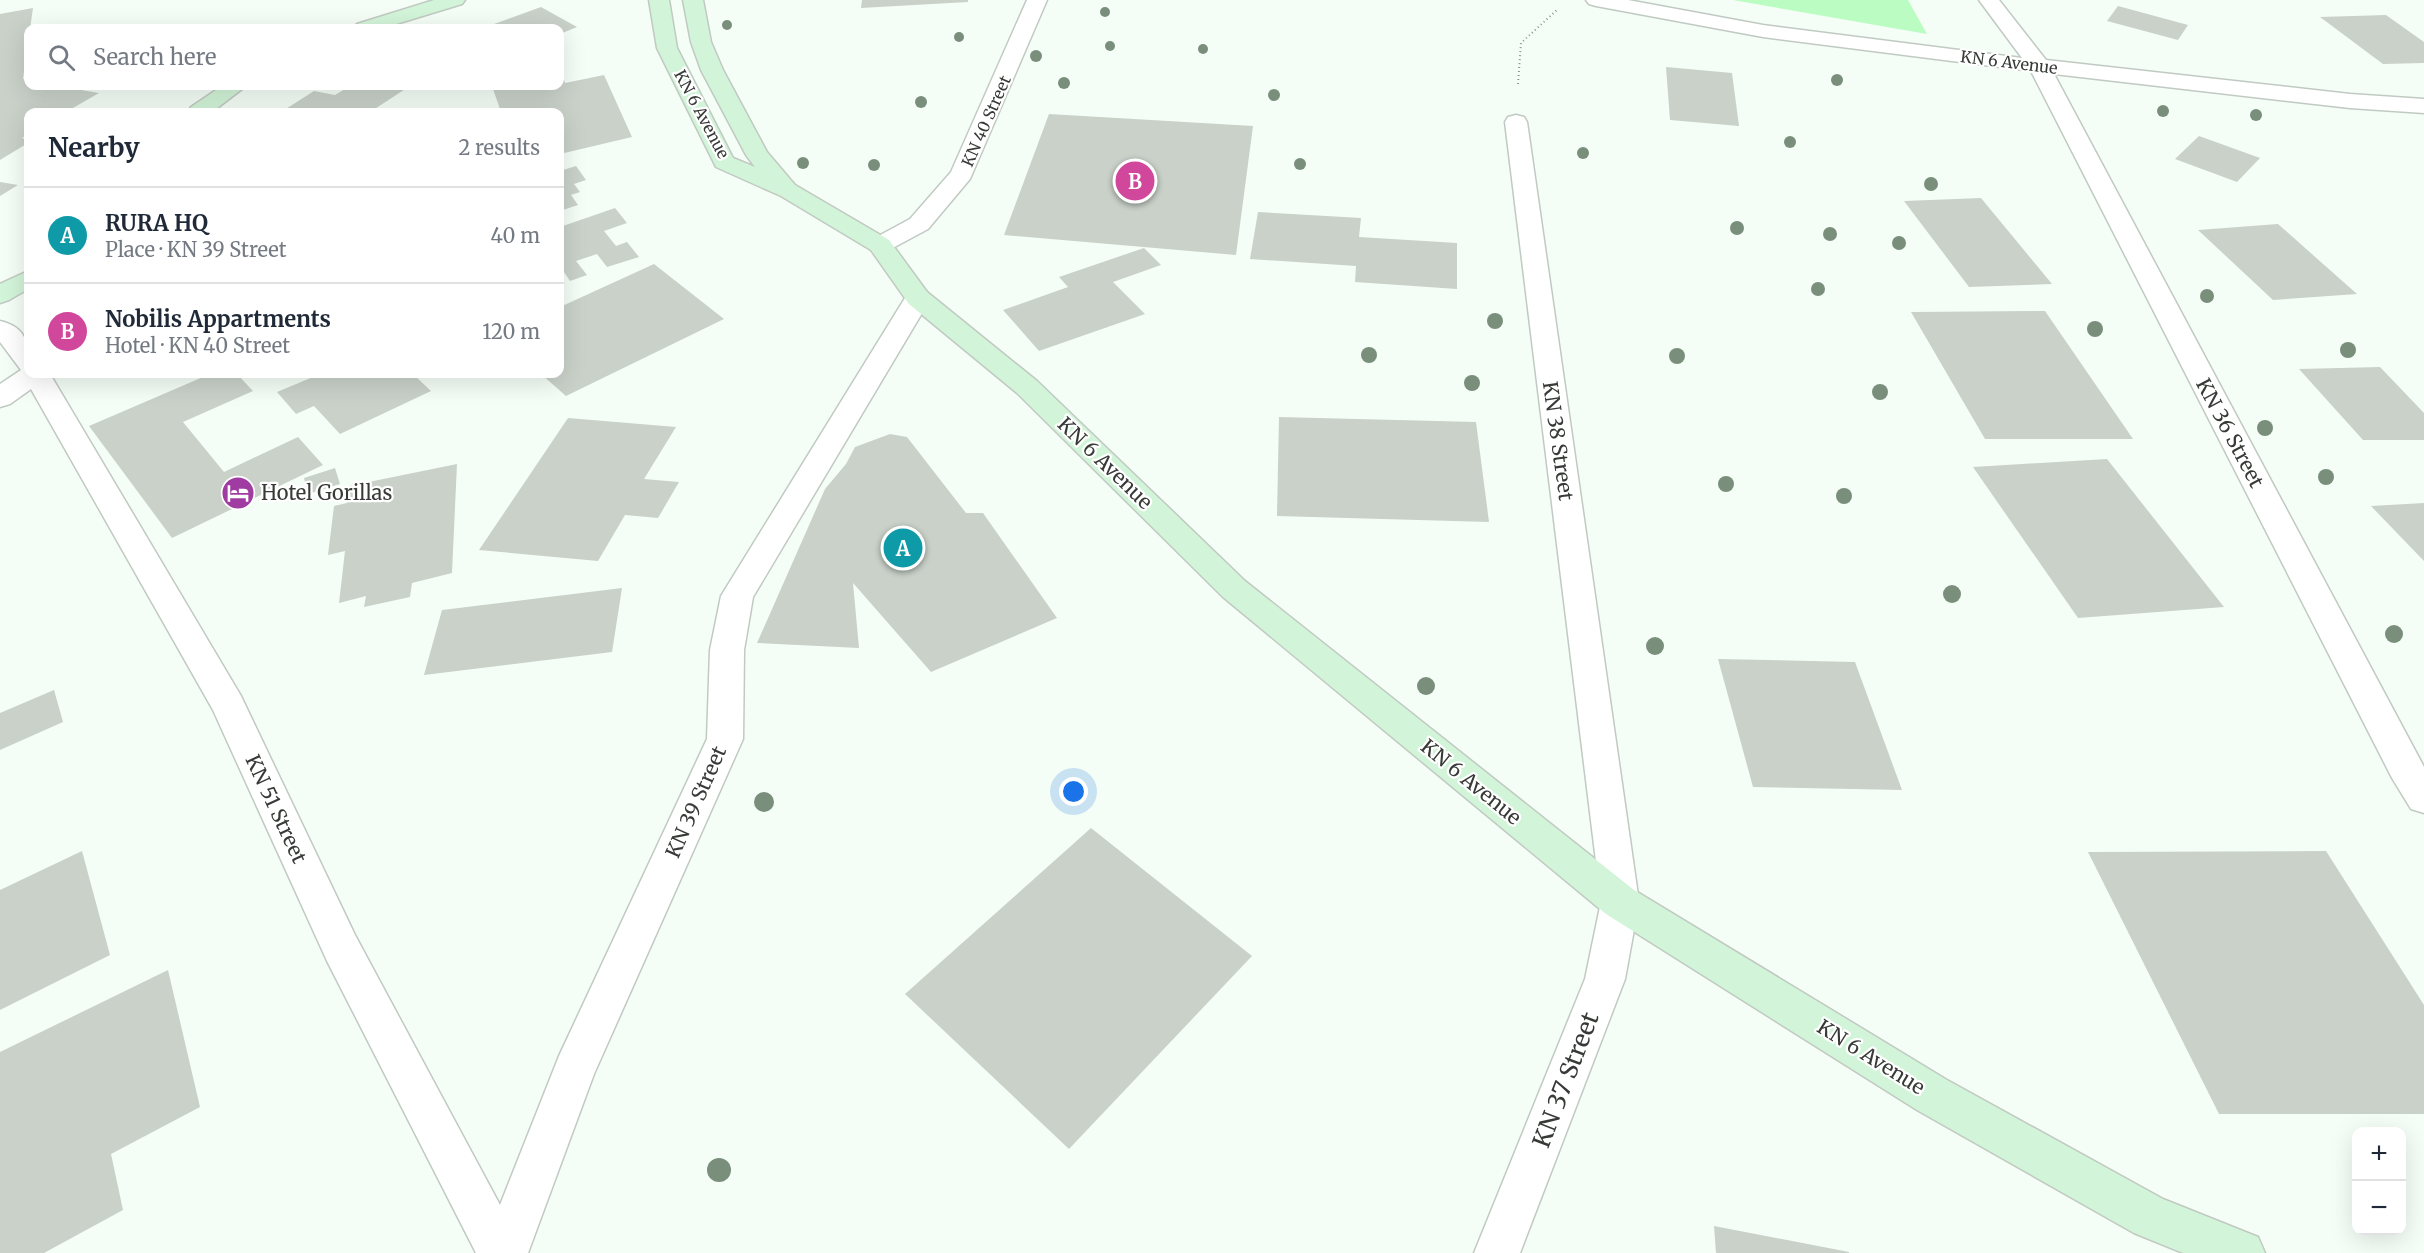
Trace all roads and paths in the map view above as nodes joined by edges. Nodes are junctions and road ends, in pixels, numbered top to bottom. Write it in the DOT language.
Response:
graph roads {
  1 [pos="420,0"];
  2 [pos="455,0"];
  3 [pos="659,0"];
  4 [pos="693,0"];
  5 [pos="1037,0"];
  6 [pos="1596,0"];
  7 [pos="1989,0"];
  8 [pos="1560,7"];
  9 [pos="353,24"];
  10 [pos="377,24"];
  11 [pos="2039,66"];
  12 [pos="229,90"];
  13 [pos="2424,106"];
  14 [pos="205,108"];
  15 [pos="1516,122"];
  16 [pos="789,191"];
  17 [pos="880,245"];
  18 [pos="24,281"];
  19 [pos="0,295"];
  20 [pos="918,298"];
  21 [pos="0,329"];
  22 [pos="24,357"];
  23 [pos="28,378"];
  24 [pos="36,378"];
  25 [pos="0,398"];
  26 [pos="2424,798"];
  27 [pos="1620,902"];
  28 [pos="503,1253"];
  29 [pos="1497,1253"];
  30 [pos="2242,1253"];
  1 -- 9 [label="main road"];
  2 -- 10 [label="main road"];
  3 -- 16 [label="main road, KN 6 Avenue"];
  4 -- 16 [label="main road, KN 6 Avenue"];
  5 -- 17 [label="street, KN 40 Street"];
  6 -- 11 [label="street, KN 6 Avenue"];
  7 -- 11 [label="street, KN 36 Street"];
  8 -- 15 [label="path"];
  11 -- 13 [label="street, KN 6 Avenue"];
  11 -- 26 [label="street, KN 36 Street"];
  12 -- 14 [label="main road"];
  15 -- 27 [label="street, KN 38 Street"];
  16 -- 17 [label="main road, KN 6 Avenue"];
  17 -- 20 [label="main road, KN 6 Avenue"];
  18 -- 19 [label="main road"];
  20 -- 27 [label="main road, KN 6 Avenue"];
  20 -- 28 [label="street, KN 39 Street"];
  21 -- 22 [label="street"];
  23 -- 25 [label="street"];
  24 -- 28 [label="street, KN 51 Street"];
  27 -- 29 [label="street, KN 37 Street"];
  27 -- 30 [label="main road, KN 6 Avenue"];
}
